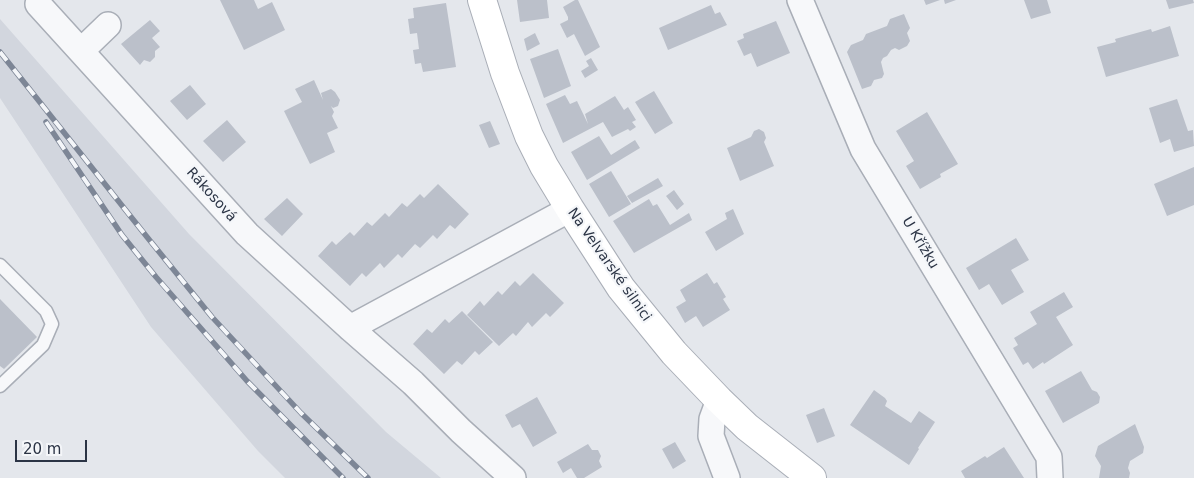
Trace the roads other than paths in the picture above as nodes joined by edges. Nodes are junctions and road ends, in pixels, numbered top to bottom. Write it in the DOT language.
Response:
graph roads {
  1 [pos="482,0"];
  2 [pos="800,0"];
  3 [pos="38,4"];
  4 [pos="108,25"];
  5 [pos="81,51"];
  6 [pos="570,209"];
  7 [pos="0,265"];
  8 [pos="350,328"];
  9 [pos="0,386"];
  10 [pos="719,400"];
  11 [pos="513,478"];
  12 [pos="727,478"];
  13 [pos="812,478"];
  14 [pos="1050,478"];
  1 -- 6 [label="main road, Na Velvarské silnici"];
  2 -- 14 [label="street, U Křížku"];
  3 -- 5 [label="street, Rákosová"];
  4 -- 5 [label="street"];
  5 -- 8 [label="street, Rákosová"];
  6 -- 8 [label="street"];
  6 -- 10 [label="main road, Na Velvarské silnici"];
  7 -- 9 [label="lane"];
  8 -- 11 [label="street, Rákosová"];
  10 -- 12 [label="street"];
  10 -- 13 [label="main road, Na Velvarské silnici"];
}
